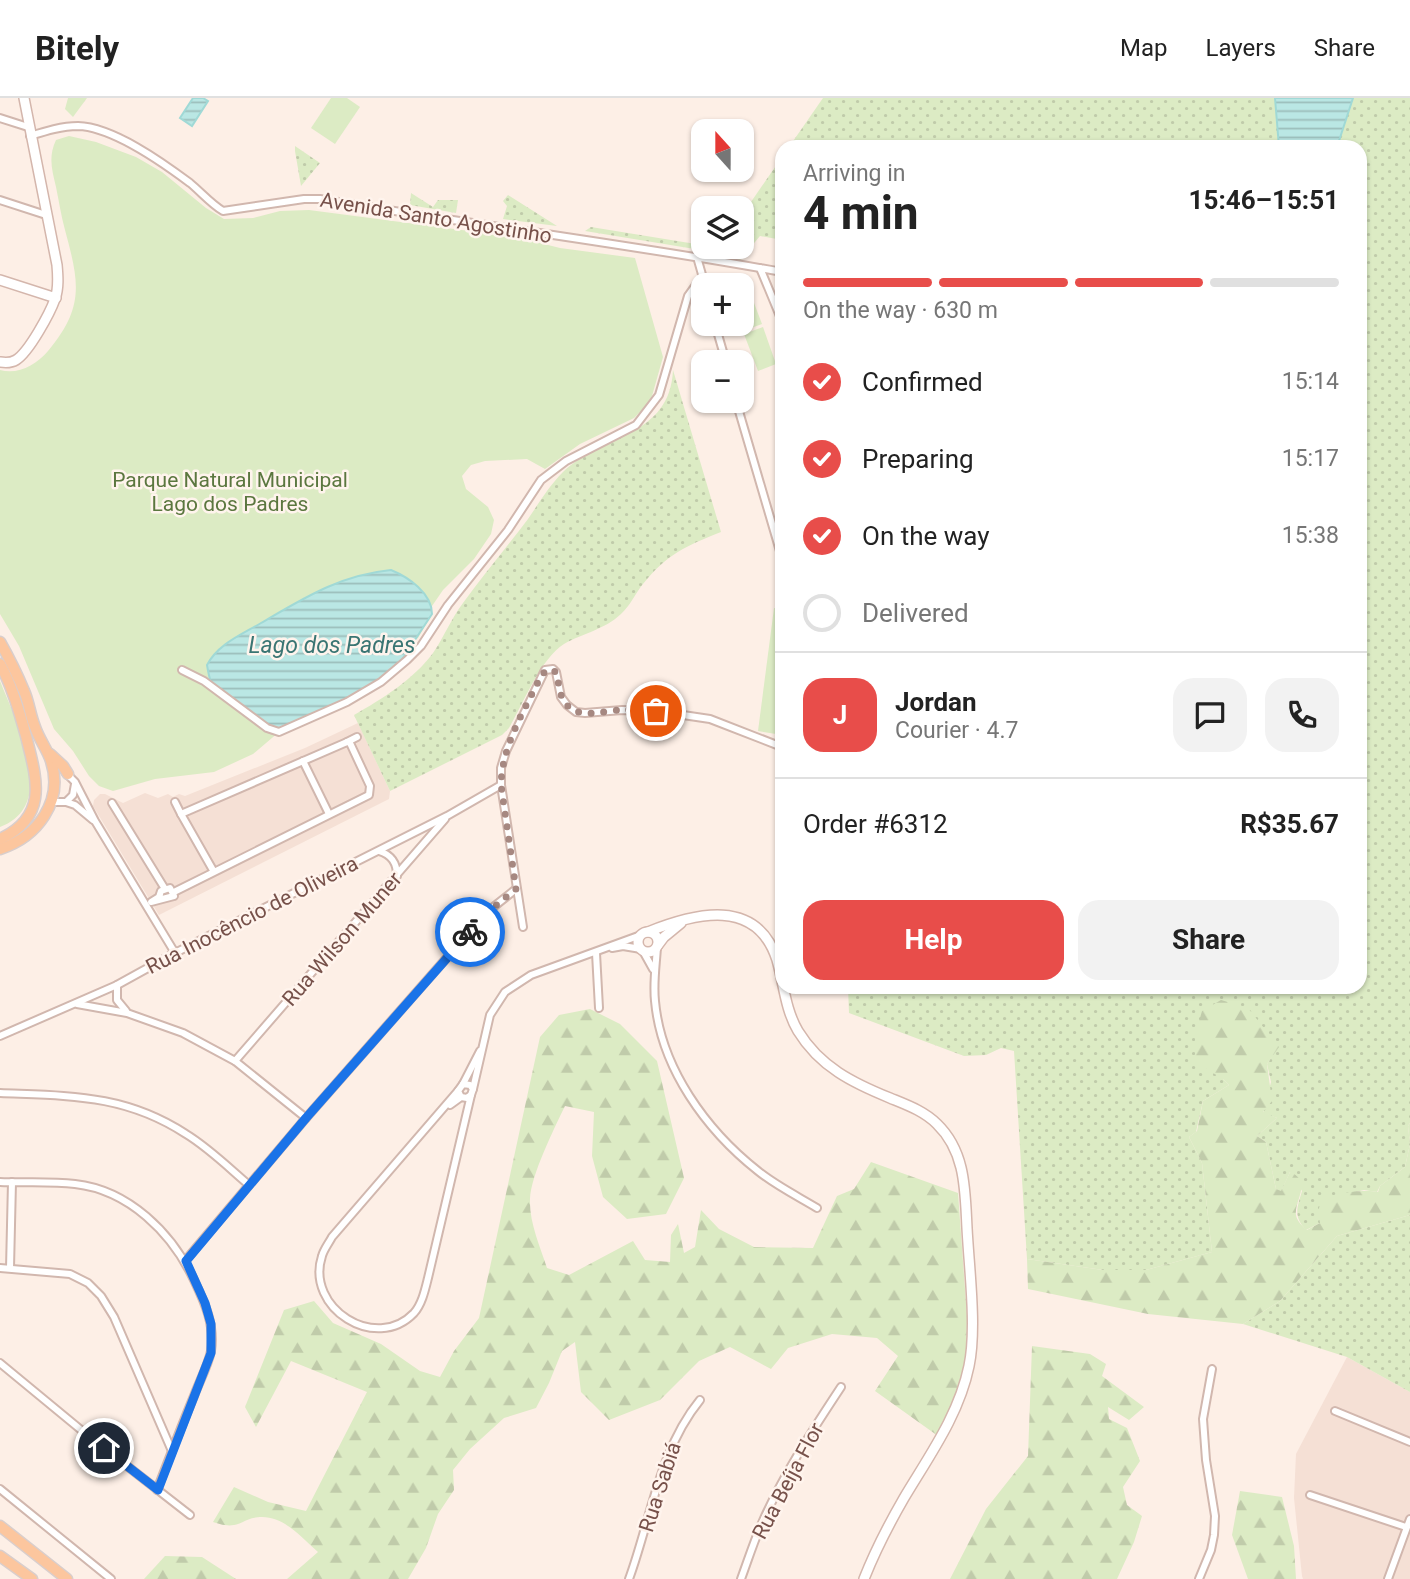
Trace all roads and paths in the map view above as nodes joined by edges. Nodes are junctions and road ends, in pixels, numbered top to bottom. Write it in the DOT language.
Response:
graph roads {
  1 [pos="24,98"];
  2 [pos="0,118"];
  3 [pos="29,131"];
  4 [pos="0,200"];
  5 [pos="46,215"];
  6 [pos="691,256"];
  7 [pos="709,259"];
  8 [pos="761,268"];
  9 [pos="775,271"];
  10 [pos="0,280"];
  11 [pos="691,292"];
  12 [pos="55,298"];
  13 [pos="775,303"];
  14 [pos="0,362"];
  15 [pos="740,413"];
  16 [pos="775,530"];
  17 [pos="0,642"];
  18 [pos="0,664"];
  19 [pos="182,670"];
  20 [pos="357,737"];
  21 [pos="347,742"];
  22 [pos="775,744"];
  23 [pos="48,753"];
  24 [pos="303,761"];
  25 [pos="53,769"];
  26 [pos="37,777"];
  27 [pos="72,778"];
  28 [pos="501,785"];
  29 [pos="36,792"];
  30 [pos="66,802"];
  31 [pos="175,802"];
  32 [pos="51,803"];
  33 [pos="112,803"];
  34 [pos="181,814"];
  35 [pos="329,814"];
  36 [pos="447,816"];
  37 [pos="95,821"];
  38 [pos="0,839"];
  39 [pos="0,849"];
  40 [pos="379,851"];
  41 [pos="214,872"];
  42 [pos="397,876"];
  43 [pos="164,889"];
  44 [pos="516,889"];
  45 [pos="174,892"];
  46 [pos="148,903"];
  47 [pos="685,919"];
  48 [pos="523,927"];
  49 [pos="644,933"];
  50 [pos="657,946"];
  51 [pos="606,949"];
  52 [pos="642,950"];
  53 [pos="175,953"];
  54 [pos="596,953"];
  55 [pos="775,954"];
  56 [pos="654,971"];
  57 [pos="117,985"];
  58 [pos="786,994"];
  59 [pos="75,1004"];
  60 [pos="599,1008"];
  61 [pos="127,1013"];
  62 [pos="0,1037"];
  63 [pos="481,1050"];
  64 [pos="235,1061"];
  65 [pos="463,1083"];
  66 [pos="0,1093"];
  67 [pos="465,1094"];
  68 [pos="306,1118"];
  69 [pos="0,1182"];
  70 [pos="12,1182"];
  71 [pos="249,1185"];
  72 [pos="817,1208"];
  73 [pos="186,1261"];
  74 [pos="0,1268"];
  75 [pos="10,1268"];
  76 [pos="0,1363"];
  77 [pos="1212,1369"];
  78 [pos="841,1387"];
  79 [pos="700,1400"];
  80 [pos="1335,1411"];
  81 [pos="1410,1442"];
  82 [pos="172,1451"];
  83 [pos="0,1489"];
  84 [pos="158,1490"];
  85 [pos="1310,1495"];
  86 [pos="190,1515"];
  87 [pos="1410,1519"];
  88 [pos="0,1526"];
  89 [pos="1406,1527"];
  90 [pos="0,1556"];
  91 [pos="33,1579"];
  92 [pos="67,1579"];
  93 [pos="111,1579"];
  94 [pos="629,1579"];
  95 [pos="741,1579"];
  96 [pos="864,1579"];
  97 [pos="1199,1579"];
  98 [pos="1388,1579"];
  1 -- 3 [label="street"];
  2 -- 3 [label="street"];
  3 -- 5 [label="street"];
  3 -- 6 [label="street, Avenida Santo Agostinho"];
  4 -- 5 [label="street"];
  5 -- 12 [label="street"];
  7 -- 8 [label="street, Avenida Santo Agostinho"];
  8 -- 9 [label="street, Avenida Santo Agostinho"];
  8 -- 13 [label="street"];
  10 -- 12 [label="street"];
  11 -- 19 [label="street"];
  12 -- 14 [label="street"];
  15 -- 16 [label="street"];
  17 -- 23 [label="main road"];
  18 -- 26 [label="main road"];
  20 -- 21 [label="street"];
  21 -- 24 [label="street"];
  21 -- 35 [label="street"];
  22 -- 28 [label="street"];
  23 -- 25 [label="main road"];
  23 -- 27 [label="main road"];
  24 -- 34 [label="street"];
  24 -- 35 [label="street"];
  25 -- 26 [label="main road"];
  25 -- 27 [label="street"];
  25 -- 32 [label="main road"];
  26 -- 29 [label="main road"];
  27 -- 30 [label="street"];
  27 -- 37 [label="street"];
  28 -- 36 [label="street, Rua Inocêncio de Oliveira"];
  28 -- 44 [label="street"];
  29 -- 32 [label="main road"];
  29 -- 38 [label="main road"];
  30 -- 32 [label="street"];
  30 -- 37 [label="street"];
  31 -- 34 [label="street"];
  32 -- 39 [label="main road"];
  33 -- 43 [label="street"];
  34 -- 41 [label="street"];
  35 -- 41 [label="street"];
  36 -- 40 [label="street, Rua Inocêncio de Oliveira"];
  36 -- 42 [label="street, Rua Wilson Muner"];
  37 -- 46 [label="street"];
  40 -- 42 [label="street"];
  40 -- 53 [label="street, Rua Inocêncio de Oliveira"];
  41 -- 45 [label="street"];
  42 -- 64 [label="street, Rua Wilson Muner"];
  43 -- 45 [label="street"];
  43 -- 46 [label="street"];
  44 -- 48 [label="street"];
  44 -- 68 [label="street"];
  45 -- 46 [label="street"];
  46 -- 53 [label="street"];
  47 -- 49 [label="street"];
  47 -- 50 [label="street"];
  47 -- 55 [label="street"];
  49 -- 50 [label="street"];
  49 -- 51 [label="street"];
  49 -- 52 [label="street"];
  50 -- 52 [label="street"];
  50 -- 56 [label="street"];
  51 -- 52 [label="street"];
  51 -- 54 [label="street"];
  52 -- 56 [label="street"];
  53 -- 57 [label="street, Rua Inocêncio de Oliveira"];
  54 -- 60 [label="street"];
  54 -- 63 [label="street"];
  56 -- 72 [label="street"];
  57 -- 59 [label="street, Rua Inocêncio de Oliveira"];
  57 -- 61 [label="street"];
  58 -- 96 [label="street"];
  59 -- 61 [label="street"];
  59 -- 62 [label="street, Rua Inocêncio de Oliveira"];
  61 -- 64 [label="street"];
  63 -- 65 [label="street"];
  63 -- 67 [label="street"];
  64 -- 68 [label="street"];
  65 -- 67 [label="street"];
  65 -- 67 [label="street"];
  66 -- 71 [label="street"];
  67 -- 67 [label="street"];
  68 -- 71 [label="street"];
  69 -- 70 [label="street"];
  70 -- 73 [label="street"];
  70 -- 75 [label="street"];
  71 -- 73 [label="street"];
  73 -- 82 [label="street"];
  74 -- 75 [label="street"];
  75 -- 82 [label="street"];
  76 -- 84 [label="street"];
  77 -- 97 [label="street"];
  78 -- 95 [label="street, Rua Beíja Flor"];
  79 -- 94 [label="street, Rua Sabiá"];
  80 -- 81 [label="street"];
  82 -- 84 [label="street"];
  83 -- 93 [label="street"];
  84 -- 86 [label="street"];
  85 -- 89 [label="street"];
  87 -- 89 [label="street"];
  88 -- 92 [label="main road"];
  89 -- 98 [label="street"];
  90 -- 91 [label="main road"];
}
